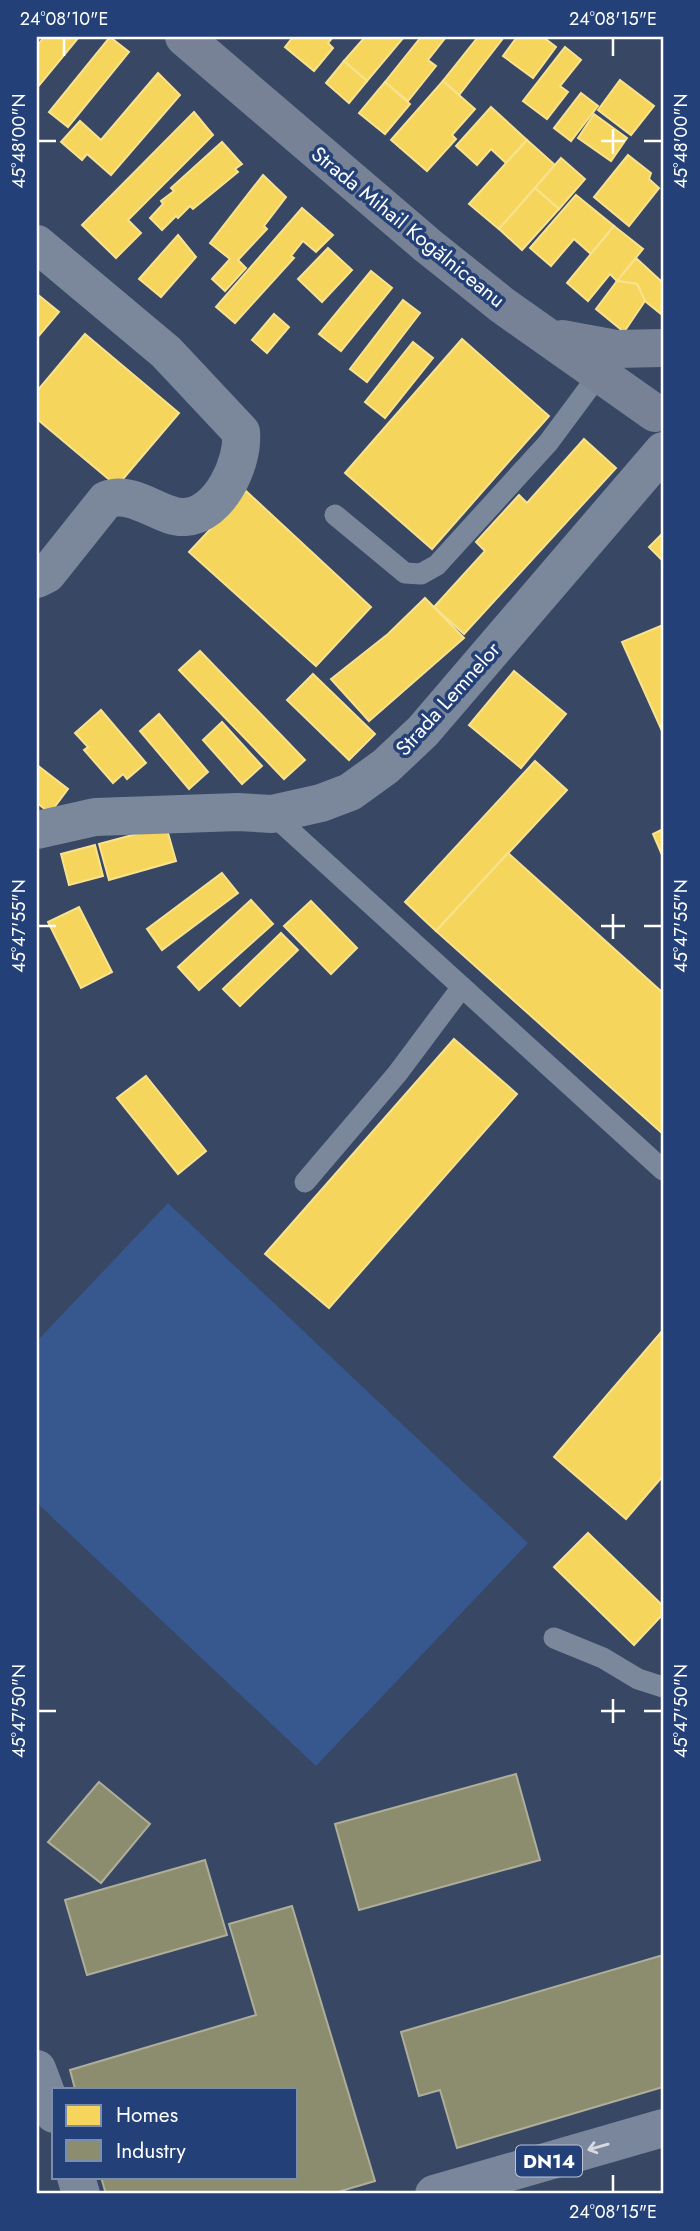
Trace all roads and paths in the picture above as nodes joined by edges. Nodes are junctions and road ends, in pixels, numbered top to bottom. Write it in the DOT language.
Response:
graph roads {
  1 [pos="184,37"];
  2 [pos="37,244"];
  3 [pos="543,335"];
  4 [pos="663,348"];
  5 [pos="663,358"];
  6 [pos="600,373"];
  7 [pos="659,418"];
  8 [pos="663,451"];
  9 [pos="335,515"];
  10 [pos="37,579"];
  11 [pos="272,814"];
  12 [pos="37,830"];
  13 [pos="462,987"];
  14 [pos="663,1170"];
  15 [pos="304,1182"];
  16 [pos="554,1638"];
  17 [pos="663,1687"];
  18 [pos="37,2069"];
  19 [pos="52,2109"];
  20 [pos="663,2128"];
  21 [pos="434,2194"];
  1 -- 3 [label="main road, Strada Mihail Kogălniceanu"];
  2 -- 10 [label="street"];
  3 -- 4 [label="main road, Strada Mihail Kogălniceanu"];
  3 -- 6 [label="main road"];
  5 -- 7 [label="main road"];
  6 -- 7 [label="main road"];
  6 -- 9 [label="lane"];
  8 -- 11 [label="street, Strada Lemnelor"];
  11 -- 12 [label="street, Strada Lemnelor"];
  11 -- 13 [label="lane"];
  13 -- 14 [label="lane"];
  13 -- 15 [label="lane"];
  16 -- 17 [label="lane"];
  18 -- 19 [label="street"];
  20 -- 21 [label="main road, DN14, one-way"];
}
